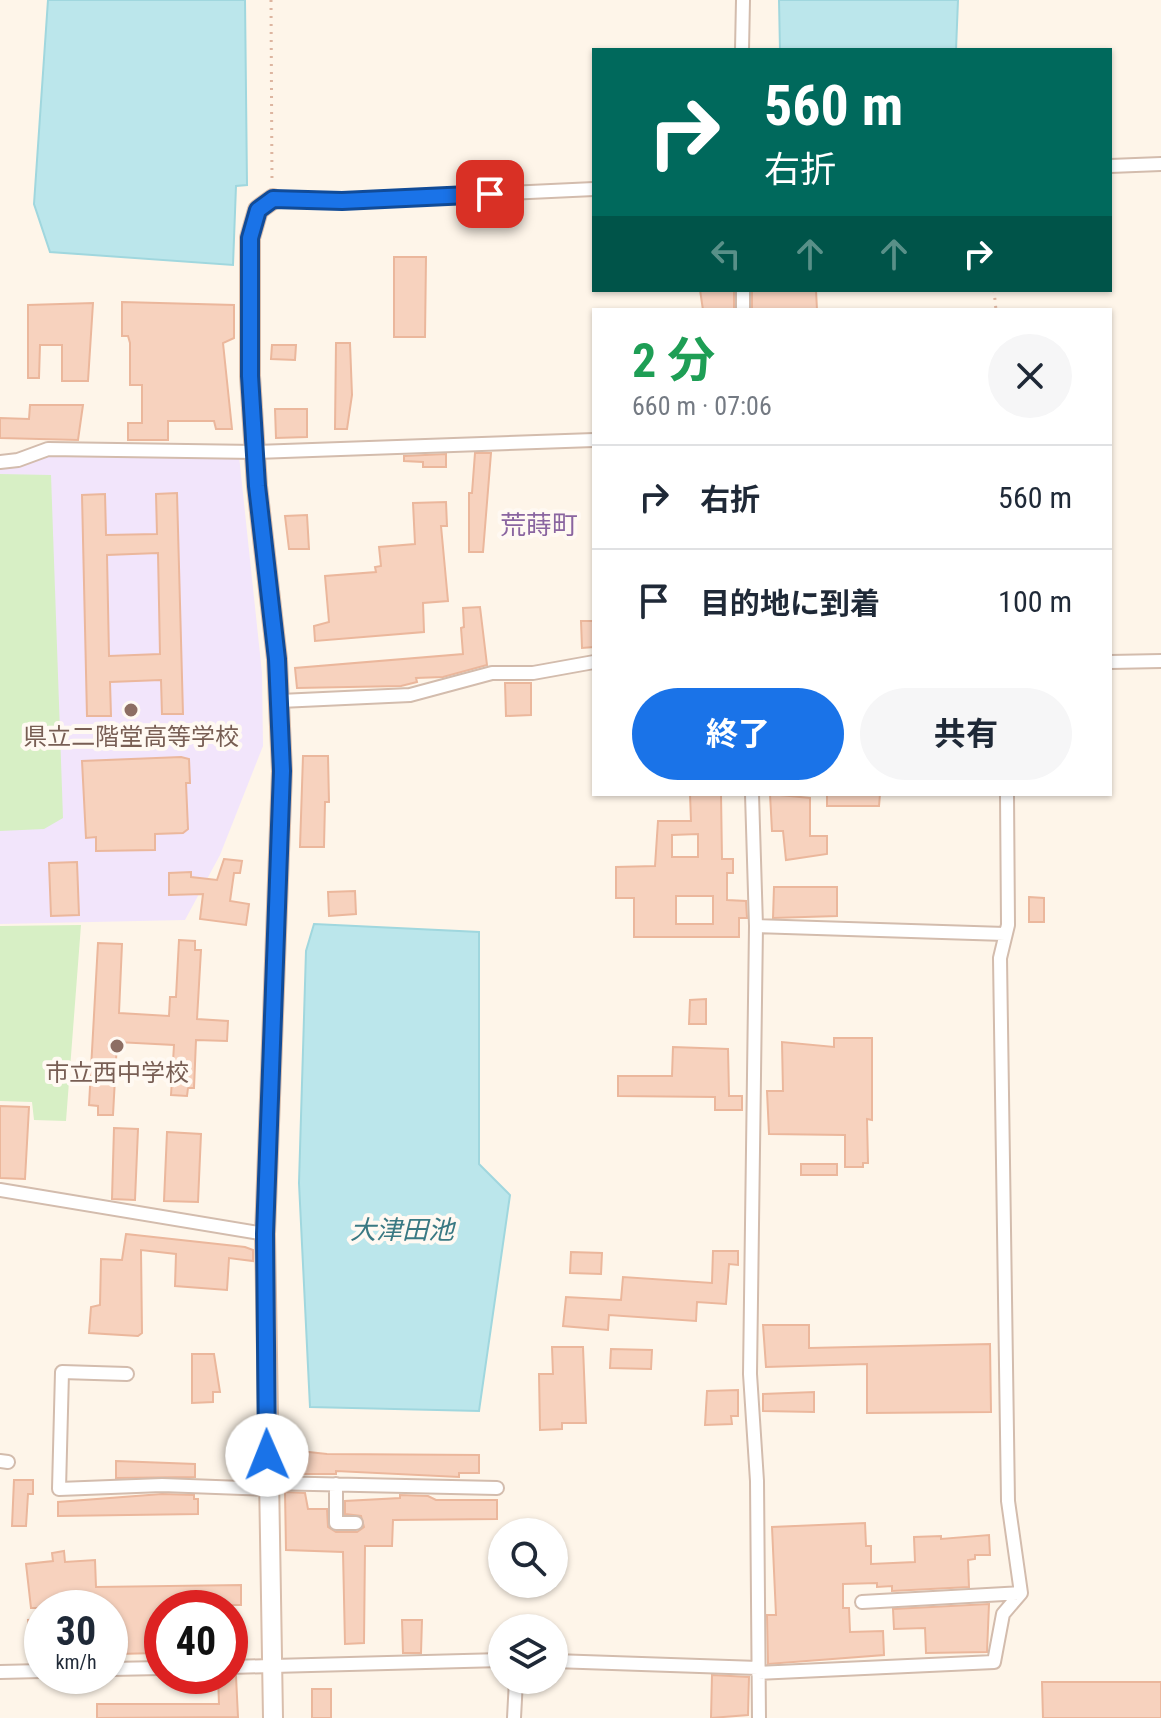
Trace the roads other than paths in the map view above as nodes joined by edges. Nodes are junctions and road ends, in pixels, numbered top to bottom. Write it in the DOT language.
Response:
graph roads {
  1 [pos="743,0"];
  2 [pos="742,48"];
  3 [pos="1161,164"];
  4 [pos="1112,166"];
  5 [pos="592,189"];
  6 [pos="273,199"];
  7 [pos="592,440"];
  8 [pos="256,452"];
  9 [pos="0,462"];
  10 [pos="1161,661"];
  11 [pos="592,662"];
  12 [pos="1112,662"];
  13 [pos="280,701"];
  14 [pos="752,796"];
  15 [pos="1007,796"];
  16 [pos="756,926"];
  17 [pos="1005,934"];
  18 [pos="0,1190"];
  19 [pos="265,1234"];
  20 [pos="127,1374"];
  21 [pos="336,1484"];
  22 [pos="268,1486"];
  23 [pos="497,1488"];
  24 [pos="356,1523"];
  25 [pos="1021,1593"];
  26 [pos="862,1602"];
  27 [pos="488,1660"];
  28 [pos="568,1662"];
  29 [pos="273,1666"];
  30 [pos="248,1667"];
  31 [pos="758,1670"];
  32 [pos="24,1671"];
  33 [pos="0,1672"];
  34 [pos="515,1694"];
  35 [pos="273,1718"];
  36 [pos="514,1718"];
  37 [pos="759,1718"];
  1 -- 2 [label="street"];
  3 -- 4 [label="street"];
  5 -- 6 [label="street"];
  6 -- 8 [label="street"];
  7 -- 8 [label="street"];
  8 -- 9 [label="street"];
  8 -- 13 [label="street"];
  10 -- 12 [label="street"];
  11 -- 13 [label="street"];
  13 -- 19 [label="street"];
  14 -- 16 [label="street"];
  15 -- 17 [label="street"];
  16 -- 17 [label="street"];
  16 -- 31 [label="street"];
  17 -- 25 [label="street"];
  18 -- 19 [label="street"];
  19 -- 22 [label="street"];
  20 -- 22 [label="street"];
  21 -- 22 [label="street"];
  21 -- 23 [label="street"];
  21 -- 24 [label="street"];
  22 -- 29 [label="street"];
  25 -- 26 [label="street"];
  25 -- 31 [label="street"];
  27 -- 29 [label="street"];
  28 -- 31 [label="street"];
  29 -- 30 [label="street"];
  29 -- 35 [label="street"];
  31 -- 37 [label="street"];
  32 -- 33 [label="street"];
  34 -- 36 [label="street"];
}
